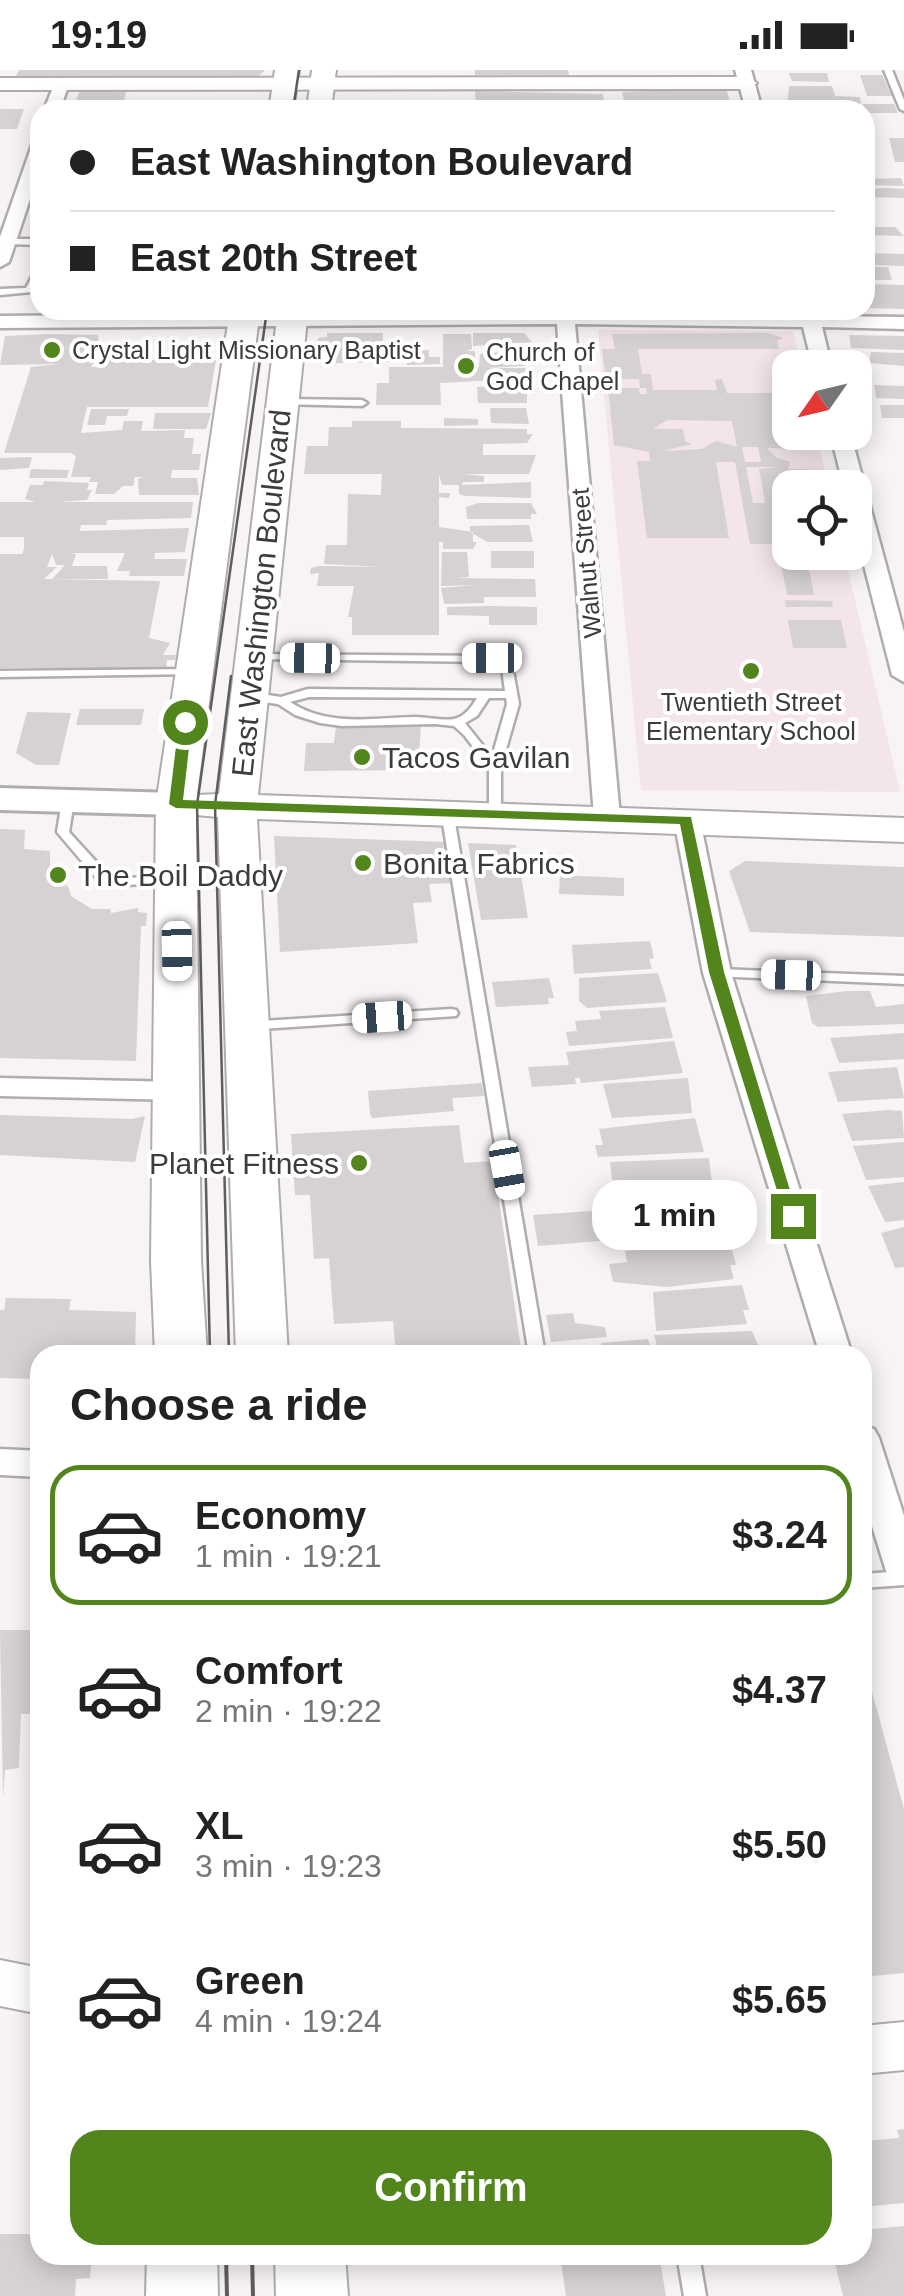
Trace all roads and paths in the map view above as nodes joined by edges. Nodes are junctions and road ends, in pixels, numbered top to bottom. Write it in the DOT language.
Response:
graph roads {
  1 [pos="716,70"];
  2 [pos="888,70"];
  3 [pos="287,76"];
  4 [pos="323,76"];
  5 [pos="745,76"];
  6 [pos="61,83"];
  7 [pos="674,83"];
  8 [pos="0,84"];
  9 [pos="55,100"];
  10 [pos="904,109"];
  11 [pos="30,173"];
  12 [pos="5,239"];
  13 [pos="30,241"];
  14 [pos="0,262"];
  15 [pos="30,290"];
  16 [pos="0,292"];
  17 [pos="70,320"];
  18 [pos="244,320"];
  19 [pos="291,320"];
  20 [pos="566,320"];
  21 [pos="810,320"];
  22 [pos="872,320"];
  23 [pos="0,322"];
  24 [pos="904,323"];
  25 [pos="818,350"];
  26 [pos="282,402"];
  27 [pos="362,402"];
  28 [pos="872,553"];
  29 [pos="254,657"];
  30 [pos="310,658"];
  31 [pos="903,670"];
  32 [pos="192,672"];
  33 [pos="0,674"];
  34 [pos="308,692"];
  35 [pos="485,695"];
  36 [pos="265,698"];
  37 [pos="513,699"];
  38 [pos="457,723"];
  39 [pos="495,768"];
  40 [pos="0,799"];
  41 [pos="68,801"];
  42 [pos="176,804"];
  43 [pos="237,806"];
  44 [pos="447,811"];
  45 [pos="495,812"];
  46 [pos="608,816"];
  47 [pos="686,820"];
  48 [pos="904,830"];
  49 [pos="176,882"];
  50 [pos="717,972"];
  51 [pos="904,980"];
  52 [pos="451,1012"];
  53 [pos="244,1026"];
  54 [pos="0,1087"];
  55 [pos="178,1091"];
  56 [pos="180,1345"];
  57 [pos="261,1345"];
  58 [pos="536,1345"];
  59 [pos="833,1345"];
  60 [pos="0,1462"];
  61 [pos="30,1464"];
  62 [pos="872,1469"];
  63 [pos="904,1570"];
  64 [pos="904,1578"];
  65 [pos="872,1581"];
  66 [pos="0,1983"];
  67 [pos="30,1989"];
  68 [pos="904,2046"];
  69 [pos="872,2049"];
  70 [pos="182,2265"];
  71 [pos="310,2265"];
  72 [pos="690,2265"];
  73 [pos="182,2296"];
  74 [pos="312,2296"];
  75 [pos="696,2296"];
  1 -- 7 [label="street"];
  2 -- 10 [label="lane"];
  3 -- 4 [label="street"];
  3 -- 6 [label="street"];
  4 -- 7 [label="street"];
  5 -- 7 [label="street"];
  6 -- 8 [label="street"];
  6 -- 9 [label="street"];
  11 -- 12 [label="street"];
  12 -- 13 [label="lane"];
  12 -- 14 [label="street"];
  15 -- 16 [label="lane"];
  17 -- 23 [label="street"];
  18 -- 32 [label="main road, East Washington Boulevard"];
  19 -- 26 [label="main road, East Washington Boulevard"];
  20 -- 46 [label="street, Walnut Street"];
  21 -- 25 [label="street"];
  22 -- 24 [label="street"];
  26 -- 27 [label="lane"];
  26 -- 29 [label="main road, East Washington Boulevard"];
  28 -- 31 [label="street"];
  29 -- 30 [label="lane"];
  29 -- 36 [label="main road, East Washington Boulevard"];
  30 -- 34 [label="lane"];
  30 -- 37 [label="lane"];
  32 -- 33 [label="lane"];
  32 -- 42 [label="main road, East Washington Boulevard"];
  34 -- 35 [label="lane"];
  34 -- 36 [label="lane"];
  35 -- 37 [label="lane"];
  35 -- 38 [label="lane"];
  36 -- 38 [label="lane"];
  36 -- 43 [label="main road, East Washington Boulevard"];
  37 -- 39 [label="lane"];
  38 -- 39 [label="lane"];
  39 -- 45 [label="lane"];
  40 -- 41 [label="main road"];
  41 -- 42 [label="main road"];
  41 -- 49 [label="lane"];
  42 -- 43 [label="main road"];
  42 -- 49 [label="main road, East Washington Boulevard"];
  43 -- 44 [label="main road"];
  43 -- 53 [label="main road, East Washington Boulevard"];
  44 -- 45 [label="main road"];
  44 -- 58 [label="lane"];
  45 -- 46 [label="main road"];
  46 -- 47 [label="main road"];
  47 -- 48 [label="main road"];
  47 -- 50 [label="street"];
  49 -- 55 [label="main road, East Washington Boulevard"];
  50 -- 51 [label="lane"];
  50 -- 59 [label="street"];
  52 -- 53 [label="lane"];
  53 -- 57 [label="main road, East Washington Boulevard"];
  54 -- 55 [label="street"];
  55 -- 56 [label="main road, East Washington Boulevard"];
  60 -- 61 [label="street"];
  62 -- 63 [label="street"];
  64 -- 65 [label="lane"];
  66 -- 67 [label="street"];
  68 -- 69 [label="street"];
  70 -- 73 [label="main road"];
  71 -- 74 [label="main road"];
  72 -- 75 [label="lane"];
}
